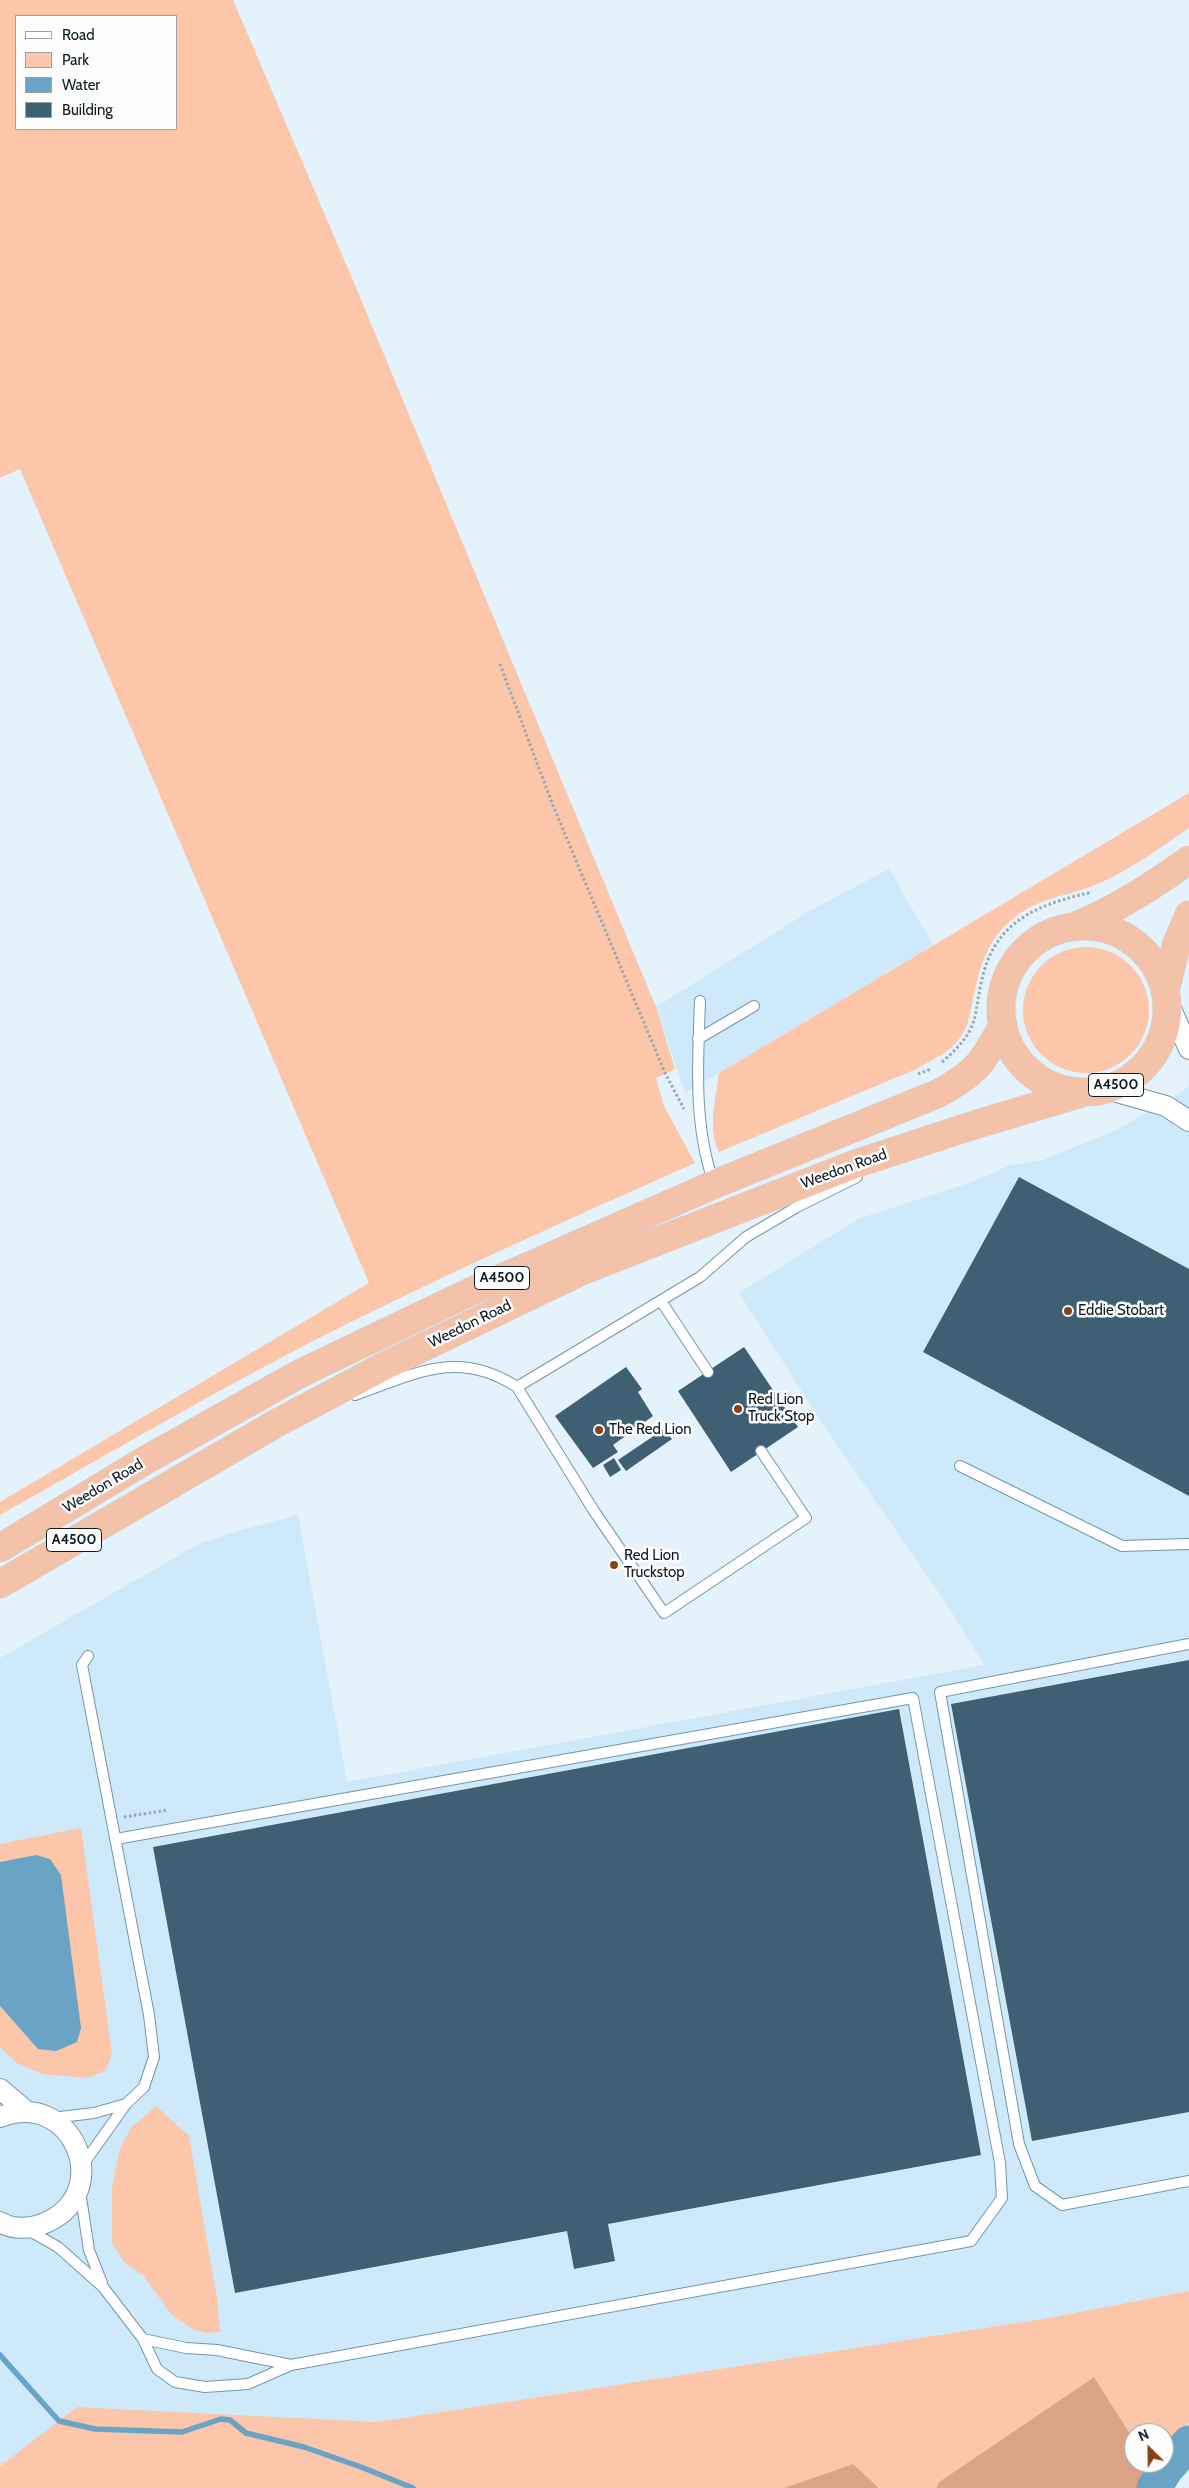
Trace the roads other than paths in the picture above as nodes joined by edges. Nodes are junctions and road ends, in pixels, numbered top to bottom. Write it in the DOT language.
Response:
graph roads {
  1 [pos="1189,860"];
  2 [pos="1189,915"];
  3 [pos="1072,927"];
  4 [pos="1166,995"];
  5 [pos="700,1000"];
  6 [pos="754,1006"];
  7 [pos="1003,1025"];
  8 [pos="698,1039"];
  9 [pos="1189,1049"];
  10 [pos="1095,1090"];
  11 [pos="1189,1121"];
  12 [pos="943,1135"];
  13 [pos="715,1184"];
  14 [pos="661,1301"];
  15 [pos="708,1372"];
  16 [pos="517,1387"];
  17 [pos="275,1424"];
  18 [pos="761,1451"];
  19 [pos="960,1466"];
  20 [pos="1189,1544"];
  21 [pos="0,1548"];
  22 [pos="0,1584"];
  23 [pos="1189,1644"];
  24 [pos="88,1656"];
  25 [pos="116,1839"];
  26 [pos="0,2088"];
  27 [pos="126,2104"];
  28 [pos="26,2112"];
  29 [pos="0,2117"];
  30 [pos="51,2118"];
  31 [pos="82,2166"];
  32 [pos="1189,2180"];
  33 [pos="79,2187"];
  34 [pos="0,2222"];
  35 [pos="25,2228"];
  36 [pos="104,2287"];
  37 [pos="143,2339"];
  38 [pos="291,2365"];
  1 -- 3 [label="highway, A4500"];
  2 -- 4 [label="highway, A4500"];
  3 -- 4 [label="highway, A4500"];
  3 -- 7 [label="highway, A4500"];
  4 -- 9 [label="street"];
  4 -- 10 [label="highway, A4500"];
  5 -- 8 [label="lane"];
  6 -- 8 [label="lane"];
  7 -- 10 [label="highway, A4500"];
  7 -- 13 [label="highway, Weedon Road / A4500"];
  8 -- 13 [label="lane"];
  10 -- 11 [label="street"];
  10 -- 12 [label="highway, Weedon Road / A4500"];
  12 -- 14 [label="lane"];
  12 -- 17 [label="highway, Weedon Road / A4500"];
  13 -- 21 [label="highway, Weedon Road / A4500"];
  14 -- 15 [label="lane"];
  14 -- 16 [label="lane"];
  16 -- 17 [label="lane"];
  16 -- 18 [label="lane"];
  17 -- 22 [label="highway, Weedon Road / A4500"];
  19 -- 20 [label="lane"];
  23 -- 32 [label="lane"];
  24 -- 25 [label="lane"];
  25 -- 27 [label="lane"];
  25 -- 38 [label="lane"];
  26 -- 28 [label="street"];
  27 -- 30 [label="lane"];
  27 -- 31 [label="lane"];
  28 -- 29 [label="street"];
  28 -- 30 [label="street"];
  30 -- 31 [label="street"];
  31 -- 33 [label="street"];
  33 -- 35 [label="street"];
  33 -- 36 [label="lane"];
  34 -- 35 [label="street"];
  35 -- 36 [label="lane"];
  36 -- 37 [label="lane"];
  37 -- 38 [label="lane"];
  37 -- 38 [label="lane"];
}
